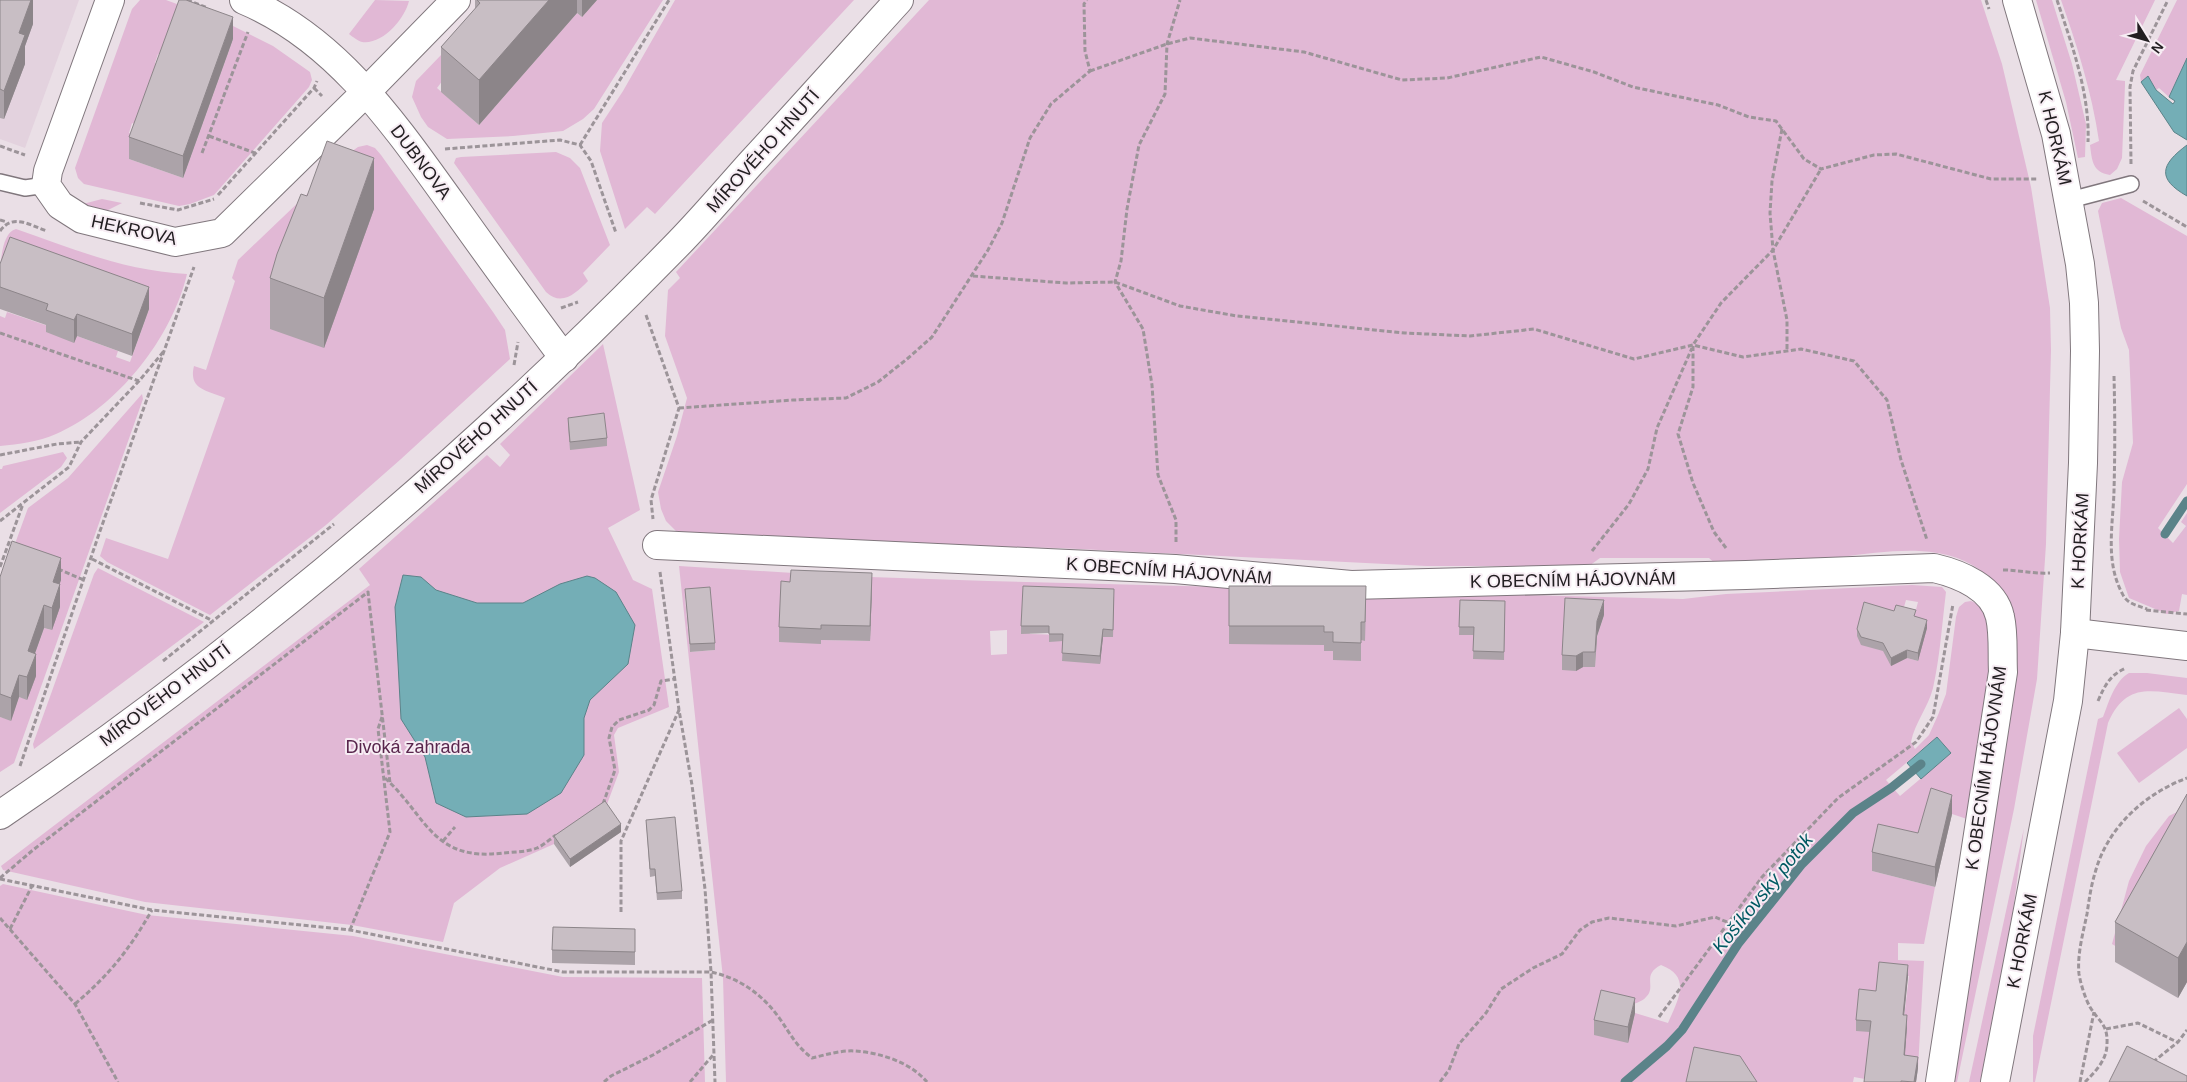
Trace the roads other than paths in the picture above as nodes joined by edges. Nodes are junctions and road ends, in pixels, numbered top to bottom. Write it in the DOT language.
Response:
graph roads {
  1 [pos="110,0"];
  2 [pos="244,0"];
  3 [pos="456,0"];
  4 [pos="899,0"];
  5 [pos="2017,0"];
  6 [pos="366,92"];
  7 [pos="0,182"];
  8 [pos="2131,184"];
  9 [pos="46,185"];
  10 [pos="2070,200"];
  11 [pos="564,358"];
  12 [pos="657,545"];
  13 [pos="2075,633"];
  14 [pos="2187,646"];
  15 [pos="0,815"];
  16 [pos="1940,1082"];
  17 [pos="1996,1082"];
  1 -- 9 [label="street"];
  2 -- 6 [label="street, DUBNOVA"];
  3 -- 6 [label="street, HEKROVA"];
  4 -- 11 [label="street, MÍROVÉHO HNUTÍ"];
  5 -- 10 [label="street, K HORKÁM"];
  6 -- 9 [label="street, HEKROVA"];
  6 -- 11 [label="street, DUBNOVA"];
  7 -- 9 [label="lane"];
  8 -- 10 [label="lane"];
  10 -- 13 [label="street, K HORKÁM"];
  11 -- 15 [label="street, MÍROVÉHO HNUTÍ"];
  12 -- 16 [label="street, K OBECNÍM HÁJOVNÁM"];
  13 -- 14 [label="street"];
  13 -- 17 [label="street, K HORKÁM"];
}
